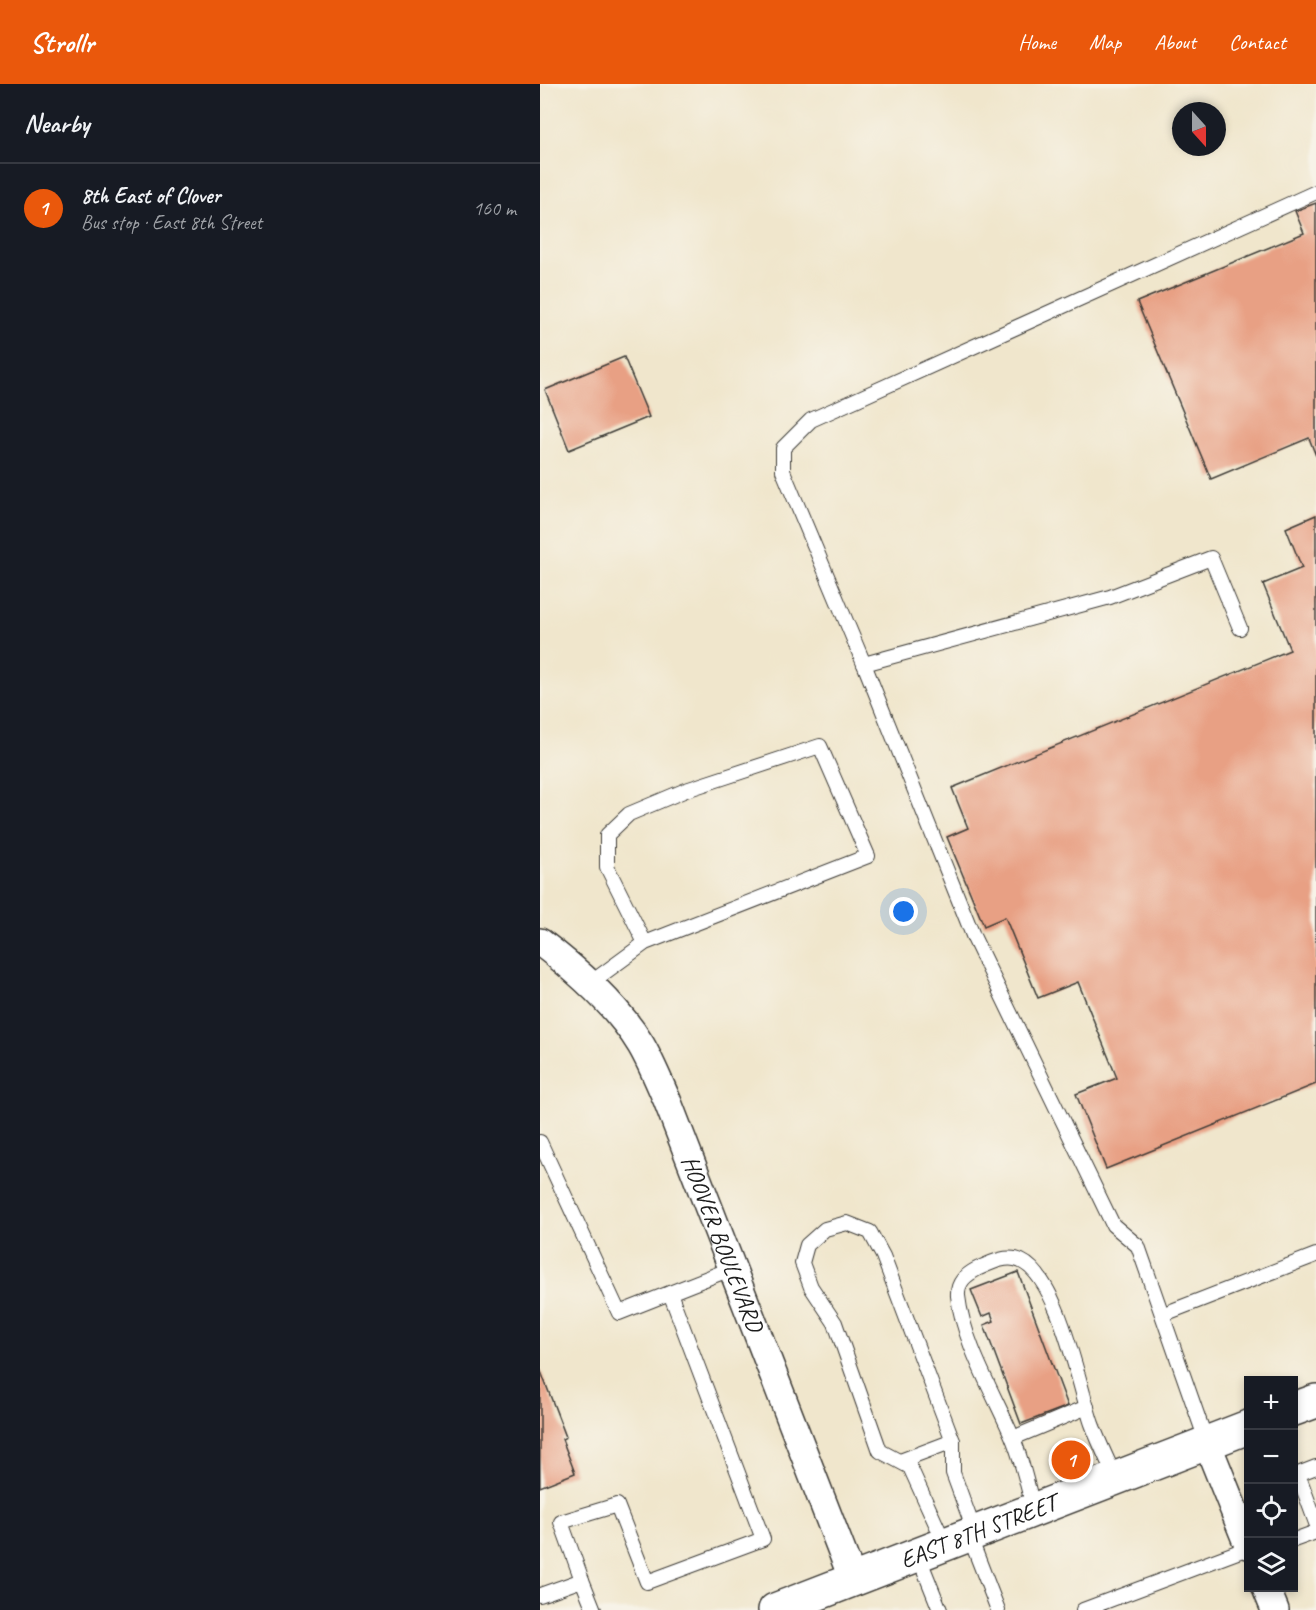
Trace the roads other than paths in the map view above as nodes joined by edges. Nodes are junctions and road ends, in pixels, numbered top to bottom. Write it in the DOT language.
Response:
graph roads {
  1 [pos="1316,192"];
  2 [pos="1240,628"];
  3 [pos="864,664"];
  4 [pos="540,942"];
  5 [pos="645,944"];
  6 [pos="589,984"];
  7 [pos="540,1142"];
  8 [pos="1316,1255"];
  9 [pos="732,1268"];
  10 [pos="670,1293"];
  11 [pos="1164,1314"];
  12 [pos="1316,1401"];
  13 [pos="1087,1407"];
  14 [pos="1298,1407"];
  15 [pos="1244,1429"];
  16 [pos="1012,1438"];
  17 [pos="953,1441"];
  18 [pos="1208,1443"];
  19 [pos="900,1461"];
  20 [pos="1316,1467"];
  21 [pos="1116,1479"];
  22 [pos="1034,1510"];
  23 [pos="1316,1523"];
  24 [pos="1316,1532"];
  25 [pos="1245,1538"];
  26 [pos="1298,1538"];
  27 [pos="952,1542"];
  28 [pos="1244,1548"];
  29 [pos="582,1580"];
  30 [pos="853,1580"];
  31 [pos="1268,1592"];
  32 [pos="540,1595"];
  33 [pos="594,1610"];
  34 [pos="775,1610"];
  35 [pos="940,1610"];
  36 [pos="998,1610"];
  37 [pos="1083,1610"];
  38 [pos="1275,1610"];
  1 -- 3 [label="lane"];
  2 -- 3 [label="lane"];
  3 -- 11 [label="lane"];
  4 -- 6 [label="street, HOOVER BOULEVARD"];
  5 -- 5 [label="lane"];
  5 -- 6 [label="lane"];
  6 -- 9 [label="street, HOOVER BOULEVARD"];
  7 -- 10 [label="lane"];
  8 -- 11 [label="lane"];
  9 -- 10 [label="lane"];
  9 -- 30 [label="street, HOOVER BOULEVARD"];
  10 -- 29 [label="lane"];
  11 -- 18 [label="lane"];
  12 -- 14 [label="main road"];
  13 -- 16 [label="lane"];
  13 -- 16 [label="lane"];
  13 -- 21 [label="lane"];
  15 -- 18 [label="main road, EAST 8TH STREET"];
  16 -- 22 [label="lane"];
  17 -- 19 [label="lane"];
  17 -- 19 [label="lane"];
  17 -- 27 [label="lane"];
  18 -- 21 [label="main road, EAST 8TH STREET"];
  18 -- 25 [label="street"];
  19 -- 27 [label="lane"];
  20 -- 23 [label="lane"];
  21 -- 22 [label="main road, EAST 8TH STREET"];
  22 -- 27 [label="main road, EAST 8TH STREET"];
  24 -- 26 [label="lane"];
  27 -- 30 [label="main road, EAST 8TH STREET"];
  27 -- 35 [label="lane"];
  27 -- 36 [label="lane"];
  28 -- 37 [label="lane"];
  29 -- 32 [label="lane"];
  29 -- 33 [label="lane"];
  30 -- 34 [label="main road, EAST 8TH STREET"];
  31 -- 38 [label="street"];
}
